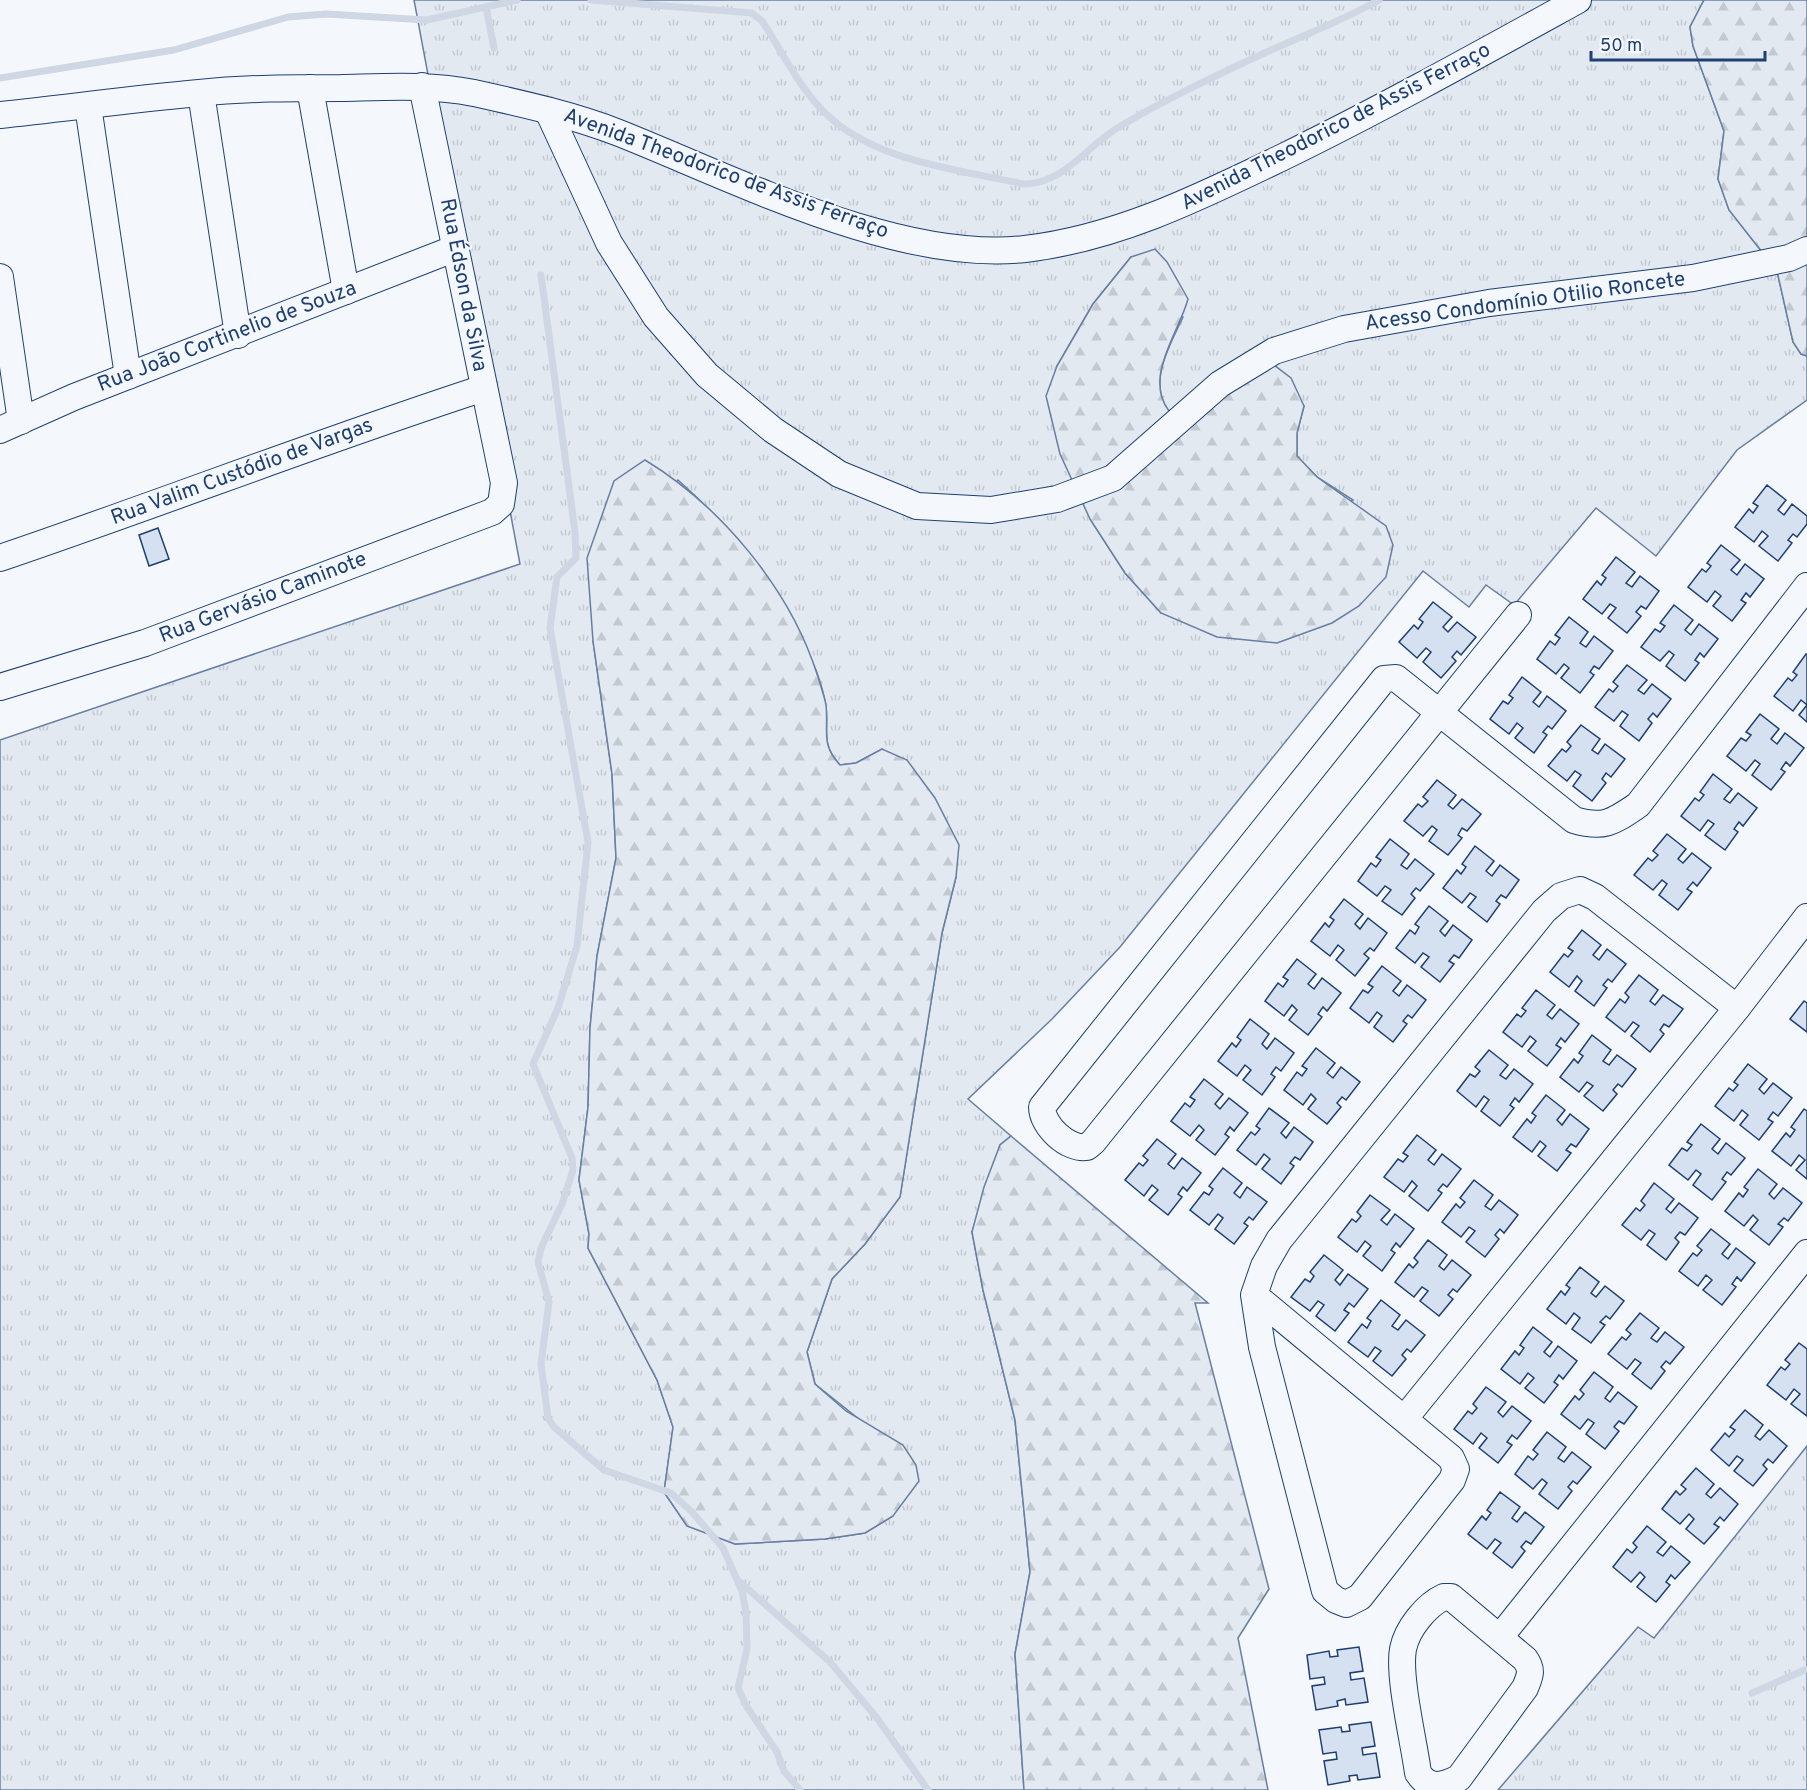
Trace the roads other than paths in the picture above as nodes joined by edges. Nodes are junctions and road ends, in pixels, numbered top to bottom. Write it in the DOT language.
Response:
graph roads {
  1 [pos="1578,0"];
  2 [pos="422,86"];
  3 [pos="310,88"];
  4 [pos="201,93"];
  5 [pos="88,106"];
  6 [pos="548,111"];
  7 [pos="0,115"];
  8 [pos="456,248"];
  9 [pos="1807,250"];
  10 [pos="0,277"];
  11 [pos="346,291"];
  12 [pos="238,335"];
  13 [pos="128,376"];
  14 [pos="484,388"];
  15 [pos="10,426"];
  16 [pos="504,483"];
  17 [pos="0,558"];
  18 [pos="1807,586"];
  19 [pos="1518,615"];
  20 [pos="0,687"];
  21 [pos="1439,712"];
  22 [pos="1807,917"];
  23 [pos="1737,1008"];
  24 [pos="1807,1253"];
  25 [pos="1254,1295"];
  26 [pos="1405,1418"];
  27 [pos="1500,1637"];
  1 -- 6 [label="street, Avenida Theodorico de Assis Ferraço"];
  2 -- 3 [label="street, Avenida Theodorico de Assis Ferraço"];
  2 -- 6 [label="street, Avenida Theodorico de Assis Ferraço"];
  2 -- 8 [label="street, Rua Édson da Silva"];
  3 -- 4 [label="street, Avenida Theodorico de Assis Ferraço"];
  3 -- 11 [label="street"];
  4 -- 5 [label="street, Avenida Theodorico de Assis Ferraço"];
  4 -- 12 [label="street"];
  5 -- 7 [label="street, Avenida Theodorico de Assis Ferraço"];
  5 -- 13 [label="street"];
  6 -- 9 [label="street, Acesso Condomínio Otilio Roncete"];
  8 -- 11 [label="street, Rua João Cortinelio de Souza"];
  8 -- 14 [label="street, Rua Édson da Silva"];
  10 -- 15 [label="street"];
  11 -- 12 [label="street, Rua João Cortinelio de Souza"];
  12 -- 13 [label="street, Rua João Cortinelio de Souza"];
  13 -- 15 [label="street, Rua João Cortinelio de Souza"];
  14 -- 16 [label="street, Rua Édson da Silva"];
  14 -- 17 [label="street, Rua Valim Custódio de Vargas"];
  16 -- 20 [label="street, Rua Gervásio Caminote"];
  18 -- 21 [label="street"];
  19 -- 21 [label="street"];
  21 -- 21 [label="street"];
  22 -- 23 [label="street"];
  23 -- 25 [label="street"];
  23 -- 26 [label="street"];
  24 -- 27 [label="street"];
  25 -- 26 [label="street"];
  25 -- 26 [label="street"];
  27 -- 27 [label="street"];
}
